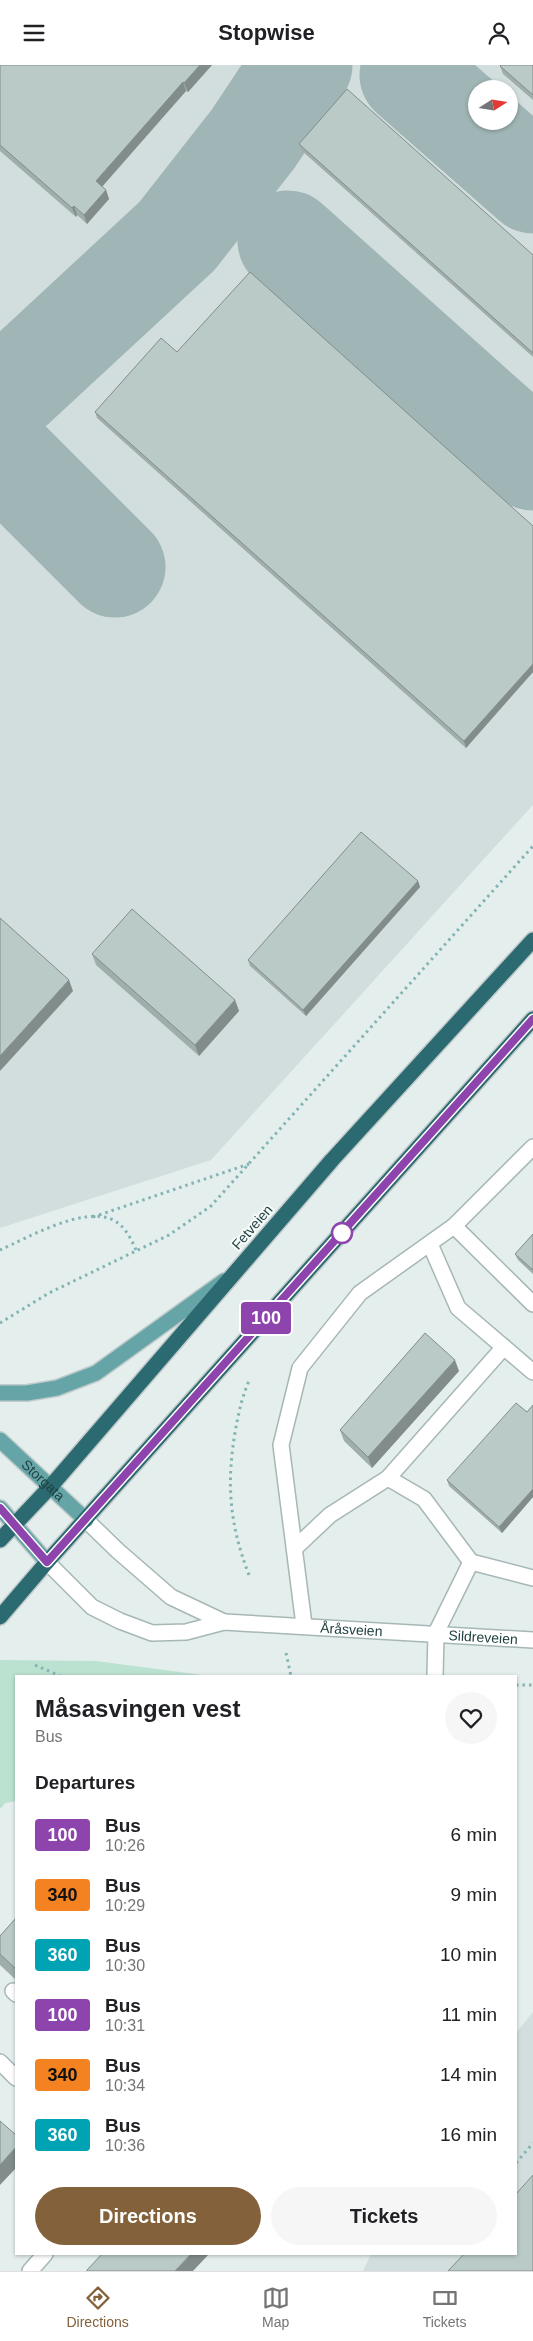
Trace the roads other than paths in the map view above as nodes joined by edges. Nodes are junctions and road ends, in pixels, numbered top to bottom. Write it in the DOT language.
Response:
graph roads {
  1 [pos="533,940"];
  2 [pos="533,1019"];
  3 [pos="533,1147"];
  4 [pos="454,1227"];
  5 [pos="430,1243"];
  6 [pos="229,1277"];
  7 [pos="533,1305"];
  8 [pos="504,1347"];
  9 [pos="533,1372"];
  10 [pos="0,1393"];
  11 [pos="0,1440"];
  12 [pos="388,1478"];
  13 [pos="51,1486"];
  14 [pos="0,1508"];
  15 [pos="86,1520"];
  16 [pos="16,1523"];
  17 [pos="0,1540"];
  18 [pos="295,1548"];
  19 [pos="47,1562"];
  20 [pos="472,1562"];
  21 [pos="533,1578"];
  22 [pos="0,1617"];
  23 [pos="224,1621"];
  24 [pos="304,1625"];
  25 [pos="436,1633"];
  26 [pos="533,1640"];
  27 [pos="435,1675"];
  28 [pos="0,2062"];
  29 [pos="15,2077"];
  30 [pos="44,2255"];
  31 [pos="30,2271"];
  1 -- 6 [label="highway, Fetveien"];
  2 -- 15 [label="highway"];
  3 -- 4 [label="street"];
  4 -- 5 [label="street"];
  4 -- 7 [label="street"];
  5 -- 8 [label="street"];
  5 -- 18 [label="street"];
  6 -- 10 [label="main road"];
  6 -- 13 [label="highway, Fetveien"];
  8 -- 9 [label="street"];
  8 -- 12 [label="street"];
  11 -- 13 [label="main road, Storgata"];
  12 -- 18 [label="street"];
  12 -- 20 [label="street"];
  13 -- 15 [label="main road, Storgata"];
  13 -- 16 [label="highway, Fetveien"];
  14 -- 16 [label="main road"];
  15 -- 19 [label="highway"];
  15 -- 23 [label="street, Åråsveien"];
  16 -- 17 [label="highway, Fetveien"];
  16 -- 19 [label="main road"];
  18 -- 24 [label="street"];
  19 -- 22 [label="highway"];
  19 -- 23 [label="street, Åråsveien"];
  20 -- 21 [label="street"];
  20 -- 25 [label="street"];
  23 -- 24 [label="street, Åråsveien"];
  24 -- 25 [label="street, Åråsveien"];
  25 -- 26 [label="street, Sildreveien"];
  25 -- 27 [label="street"];
  28 -- 29 [label="street"];
  30 -- 31 [label="street"];
}
